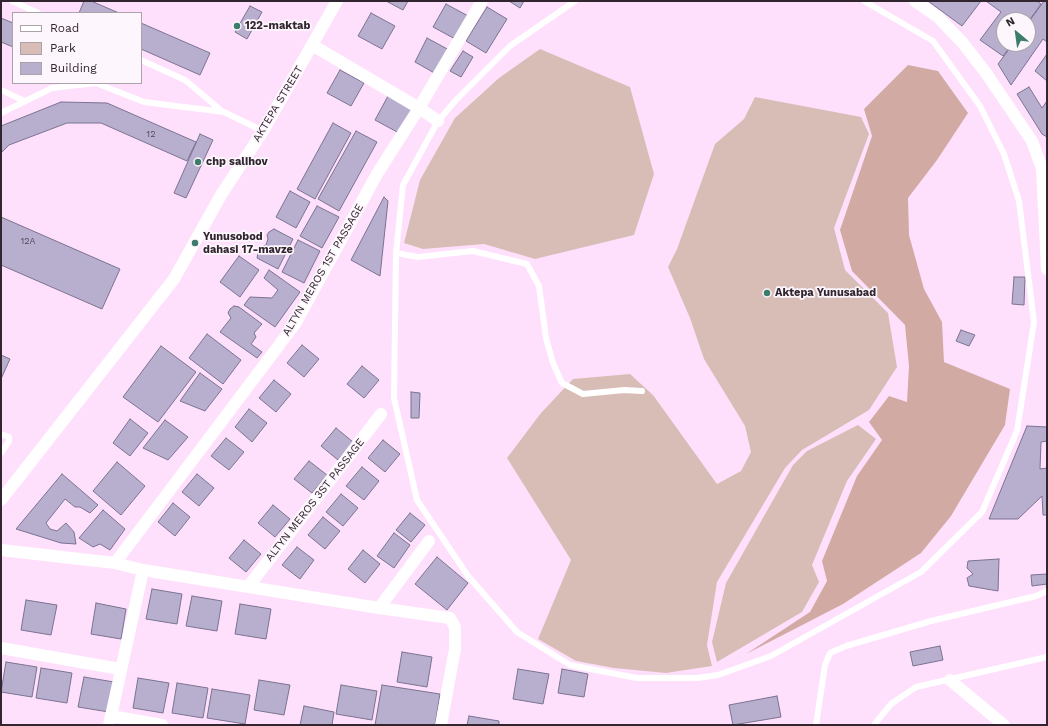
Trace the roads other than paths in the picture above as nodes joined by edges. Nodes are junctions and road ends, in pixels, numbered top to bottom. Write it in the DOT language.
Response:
graph roads {
  1 [pos="12,1"];
  2 [pos="337,1"];
  3 [pos="482,1"];
  4 [pos="575,1"];
  5 [pos="864,1"];
  6 [pos="915,1"];
  7 [pos="36,12"];
  8 [pos="312,46"];
  9 [pos="142,60"];
  10 [pos="87,84"];
  11 [pos="99,84"];
  12 [pos="1,90"];
  13 [pos="24,101"];
  14 [pos="419,108"];
  15 [pos="224,112"];
  16 [pos="1,113"];
  17 [pos="438,121"];
  18 [pos="263,131"];
  19 [pos="1044,169"];
  20 [pos="396,253"];
  21 [pos="1047,269"];
  22 [pos="642,391"];
  23 [pos="381,414"];
  24 [pos="1,434"];
  25 [pos="1,453"];
  26 [pos="1,500"];
  27 [pos="429,541"];
  28 [pos="1,550"];
  29 [pos="115,563"];
  30 [pos="143,570"];
  31 [pos="248,587"];
  32 [pos="1047,591"];
  33 [pos="378,608"];
  34 [pos="1,648"];
  35 [pos="1047,657"];
  36 [pos="120,669"];
  37 [pos="950,680"];
  38 [pos="110,721"];
  39 [pos="162,725"];
  40 [pos="441,725"];
  41 [pos="816,725"];
  42 [pos="874,725"];
  43 [pos="1004,725"];
  1 -- 7 [label="lane"];
  2 -- 8 [label="street, AKTEPA STREET"];
  3 -- 14 [label="street, ALTYN MEROS 1ST PASSAGE"];
  4 -- 17 [label="lane"];
  5 -- 20 [label="lane"];
  6 -- 19 [label="street"];
  8 -- 14 [label="street"];
  8 -- 18 [label="street, AKTEPA STREET"];
  9 -- 15 [label="lane"];
  10 -- 13 [label="lane"];
  11 -- 15 [label="lane"];
  12 -- 13 [label="lane"];
  13 -- 16 [label="lane"];
  14 -- 17 [label="street"];
  14 -- 29 [label="street, ALTYN MEROS 1ST PASSAGE"];
  15 -- 18 [label="lane"];
  17 -- 20 [label="lane"];
  18 -- 26 [label="street, AKTEPA STREET"];
  19 -- 21 [label="street"];
  20 -- 22 [label="lane"];
  23 -- 31 [label="street, ALTYN MEROS 3ST PASSAGE"];
  24 -- 25 [label="lane"];
  27 -- 33 [label="street"];
  28 -- 29 [label="street"];
  29 -- 30 [label="street"];
  30 -- 31 [label="street"];
  30 -- 36 [label="street"];
  31 -- 33 [label="street"];
  32 -- 41 [label="lane"];
  33 -- 40 [label="street"];
  34 -- 36 [label="street"];
  35 -- 37 [label="lane"];
  36 -- 38 [label="street"];
  37 -- 42 [label="lane"];
  37 -- 43 [label="street"];
  38 -- 39 [label="street"];
}
